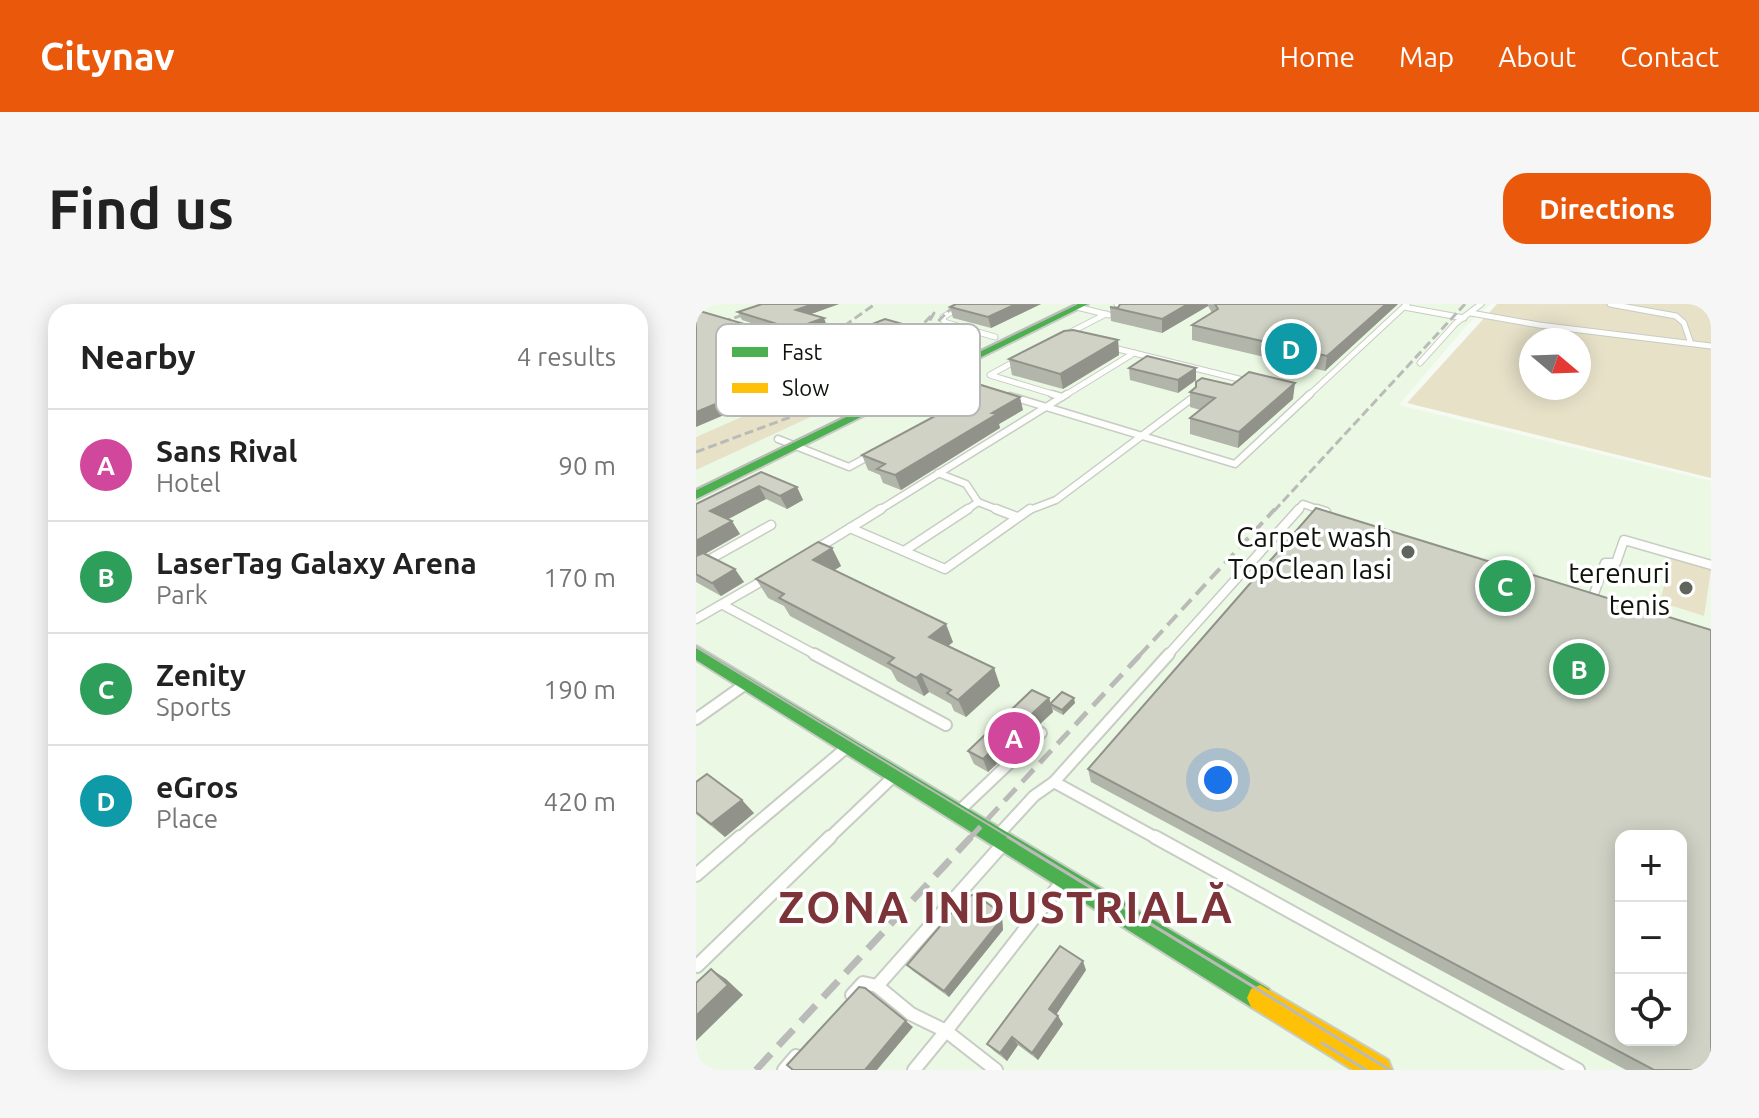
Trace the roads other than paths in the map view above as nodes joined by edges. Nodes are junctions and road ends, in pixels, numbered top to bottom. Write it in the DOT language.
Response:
graph roads {
  1 [pos="966,304"];
  2 [pos="1117,304"];
  3 [pos="1127,304"];
  4 [pos="1481,304"];
  5 [pos="1610,304"];
  6 [pos="1074,305"];
  7 [pos="1406,305"];
  8 [pos="1471,313"];
  9 [pos="1106,314"];
  10 [pos="1117,317"];
  11 [pos="1464,318"];
  12 [pos="951,324"];
  13 [pos="980,333"];
  14 [pos="995,337"];
  15 [pos="1078,339"];
  16 [pos="1690,341"];
  17 [pos="980,345"];
  18 [pos="1106,346"];
  19 [pos="1711,346"];
  20 [pos="1134,353"];
  21 [pos="980,355"];
  22 [pos="1027,355"];
  23 [pos="1420,363"];
  24 [pos="1265,386"];
  25 [pos="980,388"];
  26 [pos="987,390"];
  27 [pos="1294,393"];
  28 [pos="980,394"];
  29 [pos="1062,397"];
  30 [pos="1309,397"];
  31 [pos="1191,399"];
  32 [pos="1045,407"];
  33 [pos="839,416"];
  34 [pos="848,416"];
  35 [pos="1143,435"];
  36 [pos="786,443"];
  37 [pos="876,453"];
  38 [pos="938,473"];
  39 [pos="696,479"];
  40 [pos="696,495"];
  41 [pos="978,502"];
  42 [pos="1332,513"];
  43 [pos="1017,517"];
  44 [pos="771,525"];
  45 [pos="850,528"];
  46 [pos="904,551"];
  47 [pos="799,559"];
  48 [pos="1711,565"];
  49 [pos="696,567"];
  50 [pos="774,574"];
  51 [pos="1579,590"];
  52 [pos="1594,594"];
  53 [pos="1609,599"];
  54 [pos="723,605"];
  55 [pos="696,619"];
  56 [pos="696,652"];
  57 [pos="747,683"];
  58 [pos="696,719"];
  59 [pos="946,725"];
  60 [pos="1041,733"];
  61 [pos="849,746"];
  62 [pos="896,775"];
  63 [pos="1054,782"];
  64 [pos="958,812"];
  65 [pos="1001,839"];
  66 [pos="696,875"];
  67 [pos="1066,879"];
  68 [pos="697,966"];
  69 [pos="877,986"];
  70 [pos="843,1005"];
  71 [pos="946,1031"];
  72 [pos="804,1048"];
  73 [pos="784,1070"];
  74 [pos="914,1070"];
  75 [pos="996,1070"];
  76 [pos="1378,1070"];
  77 [pos="1578,1070"];
  1 -- 12 [label="lane"];
  2 -- 3 [label="lane"];
  4 -- 8 [label="lane"];
  5 -- 16 [label="lane"];
  6 -- 9 [label="lane"];
  6 -- 14 [label="main road"];
  6 -- 21 [label="main road"];
  7 -- 11 [label="lane"];
  7 -- 30 [label="lane"];
  8 -- 11 [label="lane"];
  8 -- 16 [label="lane"];
  9 -- 10 [label="lane"];
  9 -- 15 [label="lane"];
  11 -- 23 [label="lane"];
  13 -- 14 [label="lane"];
  14 -- 17 [label="main road"];
  16 -- 19 [label="lane"];
  18 -- 20 [label="lane"];
  20 -- 24 [label="lane"];
  20 -- 29 [label="lane"];
  22 -- 29 [label="lane"];
  25 -- 26 [label="lane"];
  26 -- 28 [label="lane"];
  26 -- 32 [label="lane"];
  27 -- 30 [label="lane"];
  29 -- 32 [label="lane"];
  30 -- 35 [label="lane"];
  31 -- 35 [label="lane"];
  32 -- 35 [label="lane"];
  32 -- 38 [label="lane"];
  33 -- 36 [label="main road"];
  34 -- 36 [label="main road"];
  35 -- 43 [label="lane"];
  36 -- 37 [label="lane"];
  36 -- 39 [label="main road"];
  36 -- 40 [label="main road"];
  38 -- 41 [label="lane"];
  38 -- 45 [label="lane"];
  41 -- 43 [label="lane"];
  41 -- 46 [label="lane"];
  42 -- 63 [label="lane"];
  43 -- 46 [label="lane"];
  44 -- 49 [label="lane"];
  45 -- 46 [label="lane"];
  45 -- 47 [label="lane"];
  48 -- 52 [label="lane"];
  50 -- 54 [label="lane"];
  51 -- 52 [label="lane"];
  52 -- 53 [label="lane"];
  54 -- 55 [label="lane"];
  54 -- 59 [label="lane"];
  56 -- 57 [label="main road"];
  57 -- 58 [label="lane"];
  57 -- 61 [label="main road"];
  60 -- 64 [label="lane"];
  61 -- 62 [label="main road"];
  61 -- 66 [label="lane"];
  62 -- 64 [label="main road"];
  62 -- 68 [label="lane"];
  63 -- 65 [label="lane"];
  63 -- 77 [label="lane"];
  64 -- 65 [label="main road"];
  65 -- 67 [label="main road"];
  65 -- 69 [label="lane"];
  67 -- 71 [label="lane"];
  67 -- 76 [label="main road"];
  69 -- 70 [label="lane"];
  69 -- 71 [label="lane"];
  71 -- 74 [label="lane"];
  71 -- 75 [label="lane"];
  72 -- 73 [label="lane"];
}
